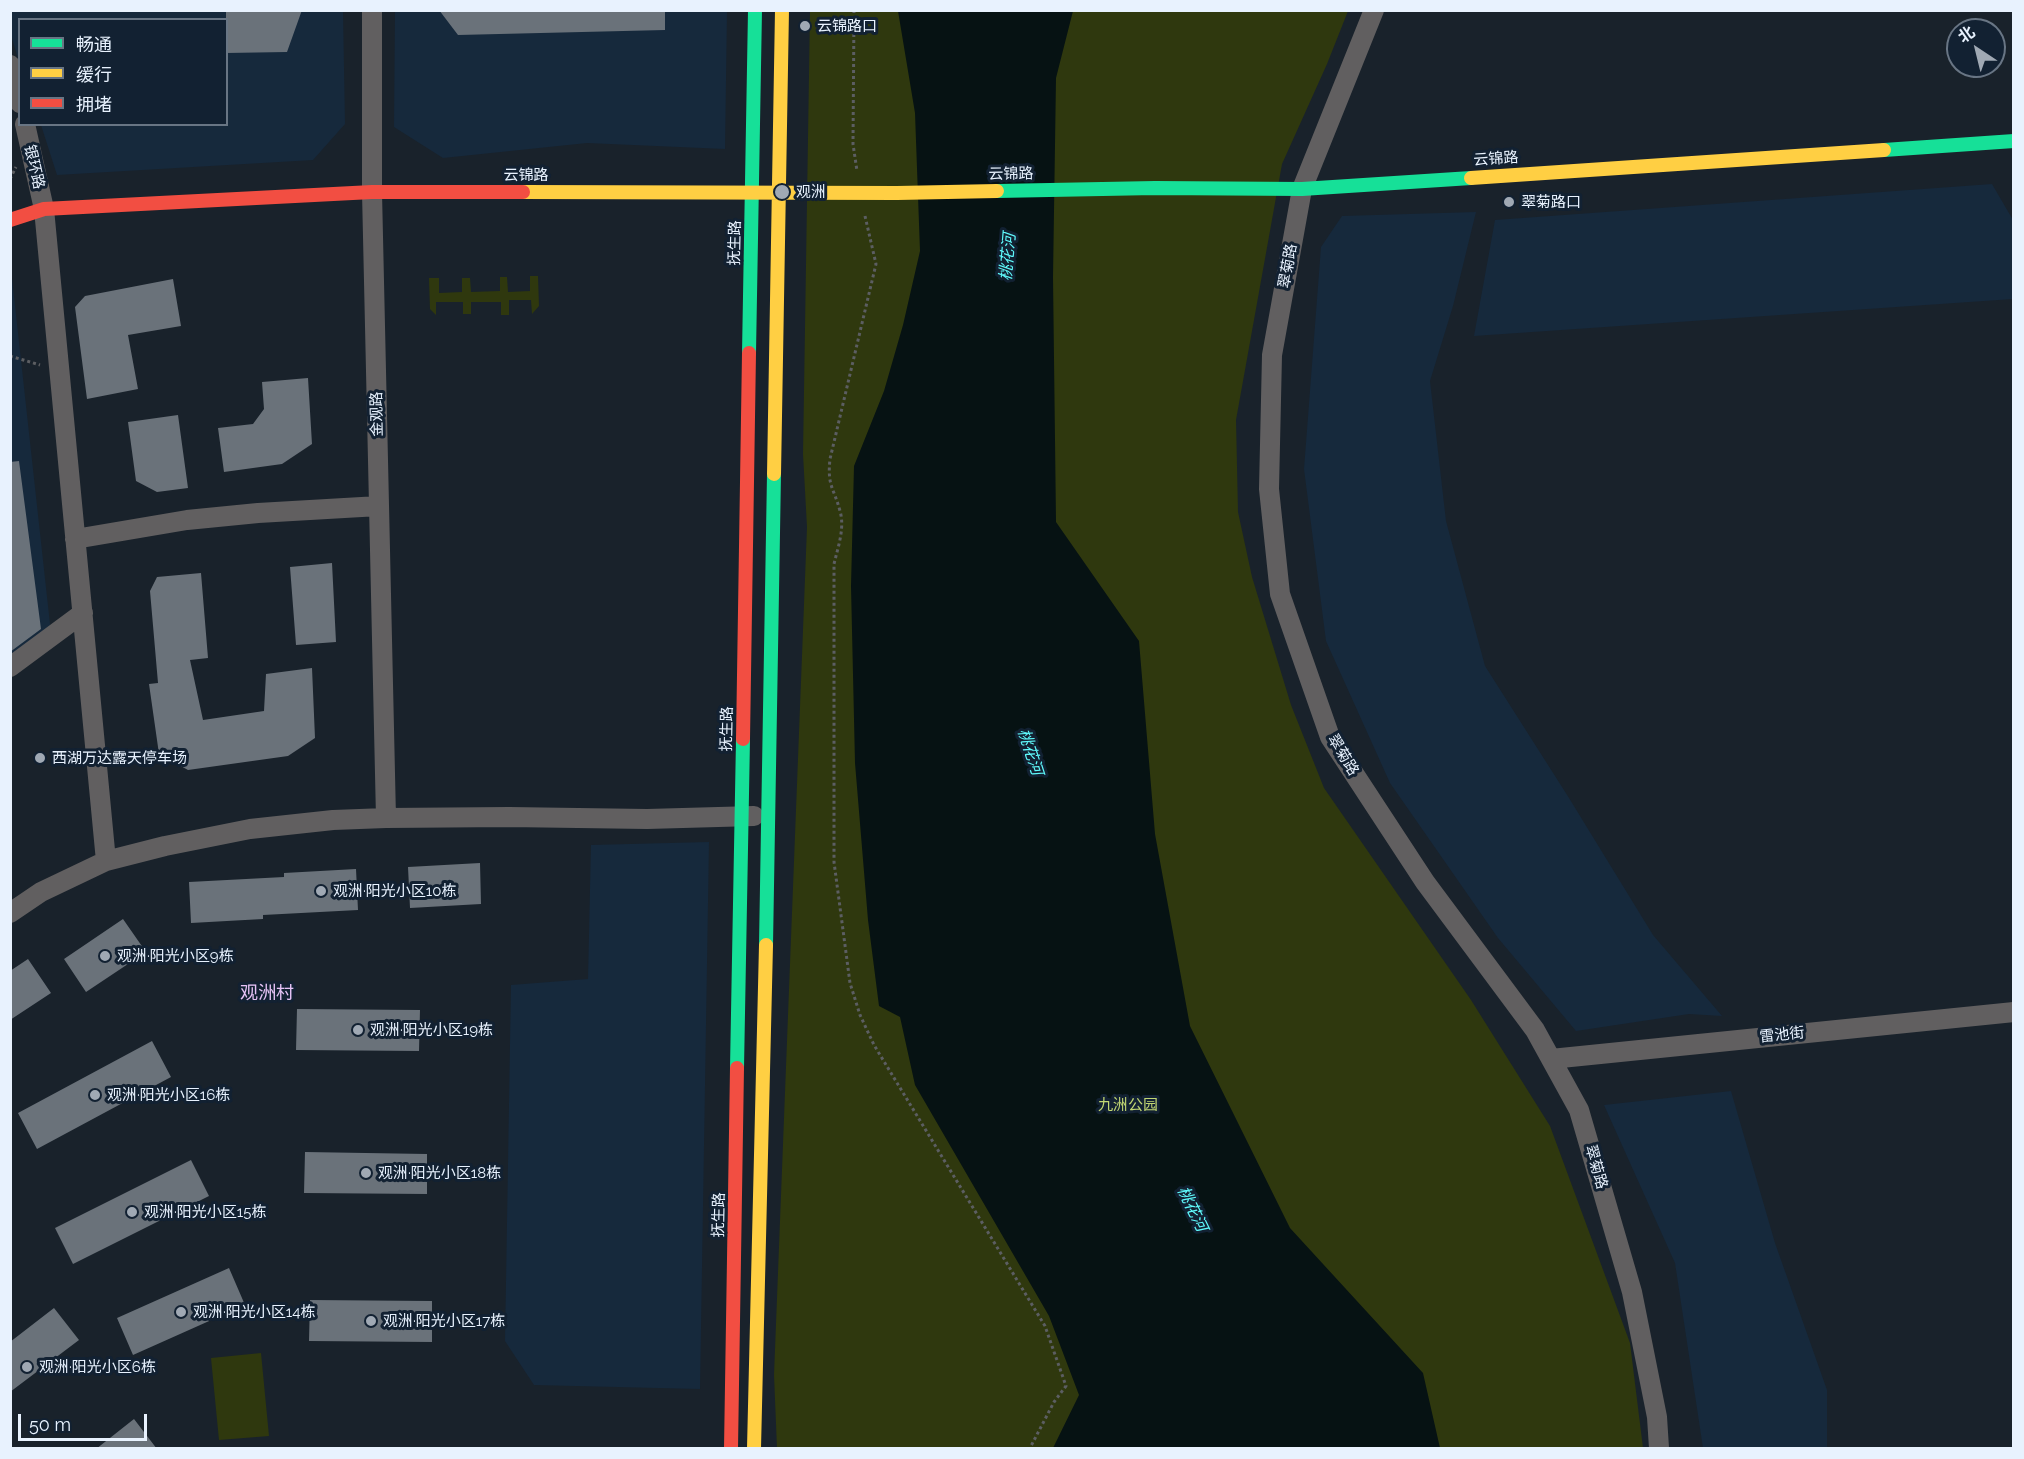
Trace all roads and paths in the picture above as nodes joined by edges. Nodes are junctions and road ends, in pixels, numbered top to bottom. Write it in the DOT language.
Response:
graph roads {
  1 [pos="372,10"];
  2 [pos="755,10"];
  3 [pos="782,10"];
  4 [pos="854,10"];
  5 [pos="1374,10"];
  6 [pos="10,65"];
  7 [pos="18,95"];
  8 [pos="24,126"];
  9 [pos="2013,141"];
  10 [pos="1302,189"];
  11 [pos="751,191"];
  12 [pos="372,192"];
  13 [pos="778,192"];
  14 [pos="860,193"];
  15 [pos="44,209"];
  16 [pos="10,220"];
  17 [pos="10,356"];
  18 [pos="60,371"];
  19 [pos="379,506"];
  20 [pos="75,539"];
  21 [pos="83,613"];
  22 [pos="10,667"];
  23 [pos="742,816"];
  24 [pos="769,816"];
  25 [pos="386,818"];
  26 [pos="106,861"];
  27 [pos="10,914"];
  28 [pos="2013,1011"];
  29 [pos="1551,1059"];
  30 [pos="732,1449"];
  31 [pos="754,1449"];
  32 [pos="1030,1449"];
  33 [pos="1659,1449"];
  1 -- 12 [label="street, 金观路"];
  2 -- 11 [label="main road, 抚生路"];
  3 -- 13 [label="main road"];
  4 -- 14 [label="path"];
  5 -- 10 [label="street, 翠菊路"];
  6 -- 7 [label="street"];
  8 -- 15 [label="street, 银环路"];
  9 -- 10 [label="main road, 云锦路"];
  10 -- 14 [label="main road, 云锦路"];
  10 -- 29 [label="street, 翠菊路"];
  11 -- 12 [label="main road, 云锦路"];
  11 -- 13 [label="main road, 云锦路"];
  11 -- 23 [label="main road, 抚生路"];
  12 -- 15 [label="main road, 云锦路"];
  12 -- 19 [label="street, 金观路"];
  13 -- 14 [label="main road, 云锦路"];
  13 -- 24 [label="main road"];
  14 -- 32 [label="path"];
  15 -- 16 [label="main road, 云锦路"];
  15 -- 18 [label="street, 银环路"];
  17 -- 18 [label="path"];
  18 -- 20 [label="street, 银环路"];
  19 -- 20 [label="street"];
  19 -- 25 [label="street, 金观路"];
  20 -- 21 [label="street, 银环路"];
  21 -- 22 [label="street"];
  21 -- 26 [label="street, 银环路"];
  23 -- 24 [label="street"];
  23 -- 25 [label="street"];
  23 -- 30 [label="main road, 抚生路"];
  24 -- 31 [label="main road"];
  25 -- 26 [label="street"];
  26 -- 27 [label="street"];
  28 -- 29 [label="street, 雷池街"];
  29 -- 33 [label="street, 翠菊路"];
}
